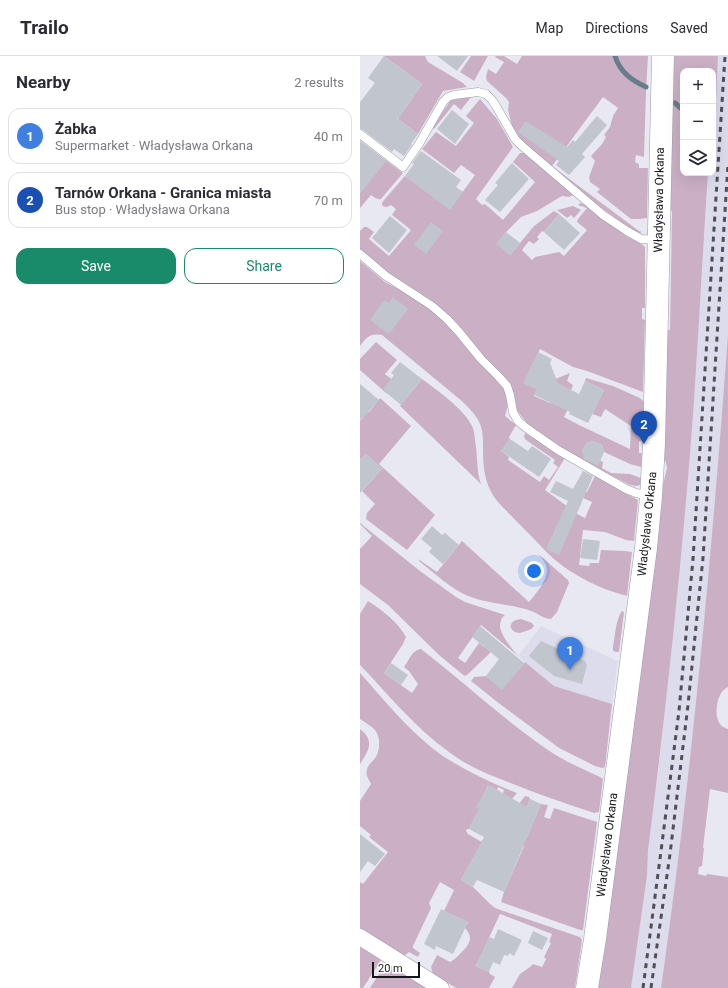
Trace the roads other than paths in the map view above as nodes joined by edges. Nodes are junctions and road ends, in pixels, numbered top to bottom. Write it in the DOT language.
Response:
graph roads {
  1 [pos="663,56"];
  2 [pos="360,134"];
  3 [pos="658,240"];
  4 [pos="360,254"];
  5 [pos="651,496"];
  6 [pos="360,937"];
  7 [pos="441,988"];
  8 [pos="587,988"];
  1 -- 3 [label="street, Władysława Orkana"];
  2 -- 3 [label="lane"];
  3 -- 5 [label="street, Władysława Orkana"];
  4 -- 5 [label="lane"];
  5 -- 8 [label="street, Władysława Orkana"];
  6 -- 7 [label="street"];
}
